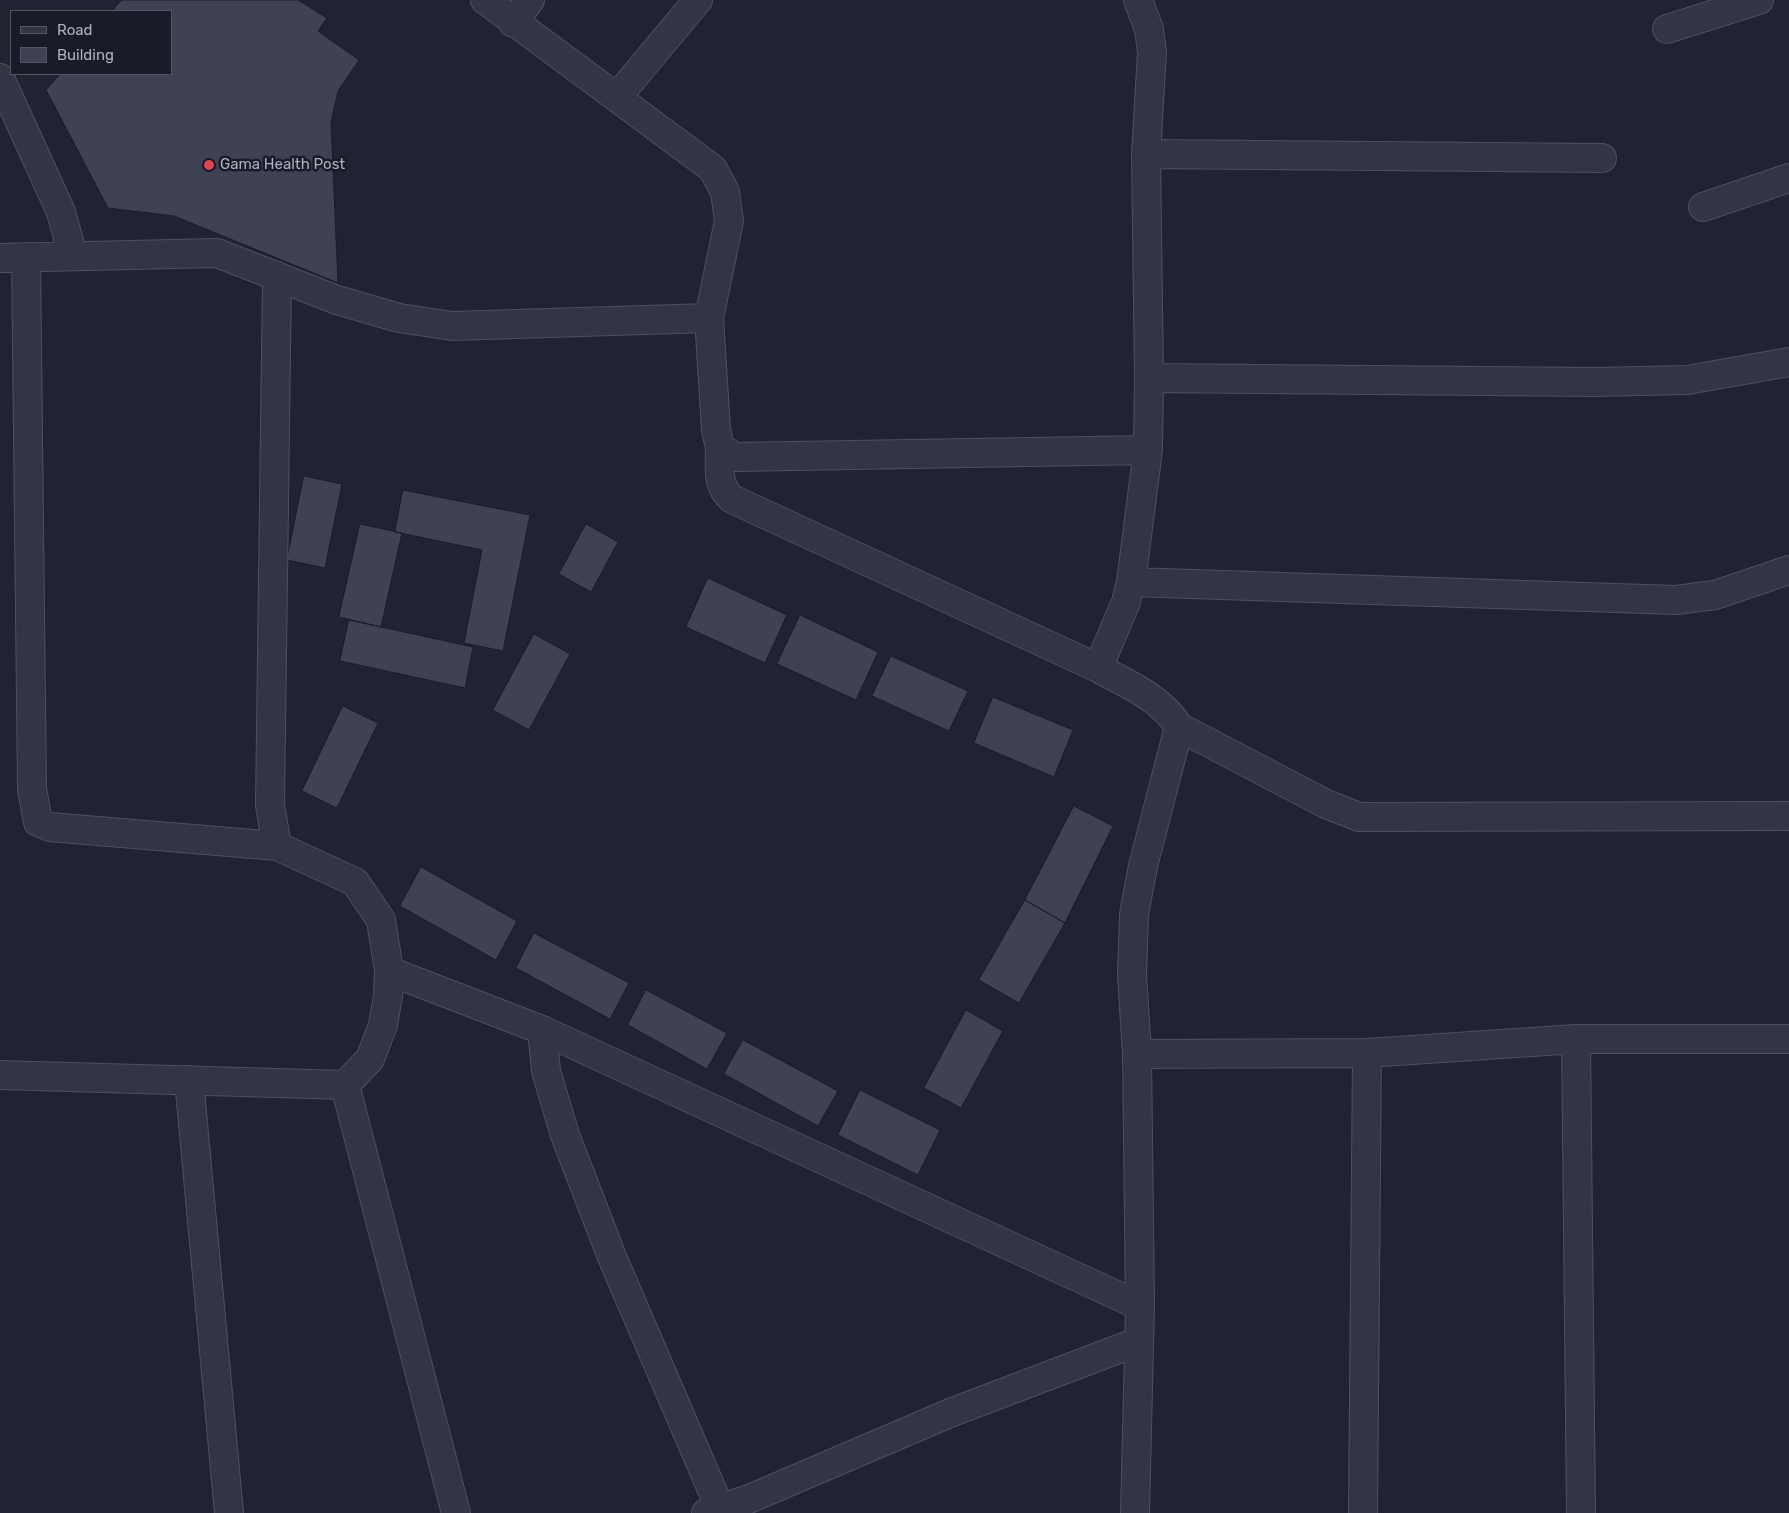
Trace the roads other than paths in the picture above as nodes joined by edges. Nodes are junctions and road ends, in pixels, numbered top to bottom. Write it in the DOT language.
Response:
graph roads {
  1 [pos="485,0"];
  2 [pos="530,0"];
  3 [pos="698,0"];
  4 [pos="1138,0"];
  5 [pos="1759,0"];
  6 [pos="513,23"];
  7 [pos="1667,29"];
  8 [pos="0,78"];
  9 [pos="617,97"];
  10 [pos="1146,154"];
  11 [pos="1602,158"];
  12 [pos="1789,178"];
  13 [pos="1703,207"];
  14 [pos="73,256"];
  15 [pos="13,257"];
  16 [pos="277,276"];
  17 [pos="709,318"];
  18 [pos="1789,362"];
  19 [pos="1149,378"];
  20 [pos="720,448"];
  21 [pos="1148,450"];
  22 [pos="1789,570"];
  23 [pos="1131,582"];
  24 [pos="1098,668"];
  25 [pos="1178,727"];
  26 [pos="1789,816"];
  27 [pos="277,846"];
  28 [pos="389,971"];
  29 [pos="542,1030"];
  30 [pos="1576,1039"];
  31 [pos="1789,1039"];
  32 [pos="1367,1053"];
  33 [pos="1137,1054"];
  34 [pos="0,1074"];
  35 [pos="189,1080"];
  36 [pos="345,1085"];
  37 [pos="1140,1306"];
  38 [pos="1137,1342"];
  39 [pos="716,1511"];
  40 [pos="229,1513"];
  41 [pos="456,1513"];
  42 [pos="1135,1513"];
  43 [pos="1363,1513"];
  44 [pos="1581,1513"];
  1 -- 6 [label="street"];
  2 -- 6 [label="street"];
  3 -- 9 [label="street"];
  4 -- 10 [label="street"];
  5 -- 7 [label="street"];
  6 -- 9 [label="street"];
  8 -- 14 [label="street"];
  9 -- 17 [label="street"];
  10 -- 11 [label="street"];
  10 -- 19 [label="street"];
  12 -- 13 [label="street"];
  14 -- 15 [label="street"];
  14 -- 16 [label="street"];
  15 -- 27 [label="street"];
  16 -- 17 [label="street"];
  16 -- 27 [label="street"];
  17 -- 20 [label="street"];
  18 -- 19 [label="street"];
  19 -- 21 [label="street"];
  20 -- 21 [label="street"];
  20 -- 24 [label="street"];
  21 -- 23 [label="street"];
  22 -- 23 [label="street"];
  23 -- 24 [label="street"];
  24 -- 25 [label="street"];
  25 -- 26 [label="street"];
  25 -- 33 [label="street"];
  27 -- 28 [label="street"];
  28 -- 29 [label="street"];
  28 -- 36 [label="street"];
  29 -- 37 [label="street"];
  29 -- 39 [label="street"];
  30 -- 31 [label="street"];
  30 -- 32 [label="street"];
  30 -- 44 [label="street"];
  32 -- 33 [label="street"];
  32 -- 43 [label="street"];
  33 -- 37 [label="street"];
  34 -- 35 [label="street"];
  35 -- 36 [label="street"];
  35 -- 40 [label="street"];
  36 -- 41 [label="street"];
  37 -- 38 [label="street"];
  38 -- 39 [label="street"];
  38 -- 42 [label="street"];
}
